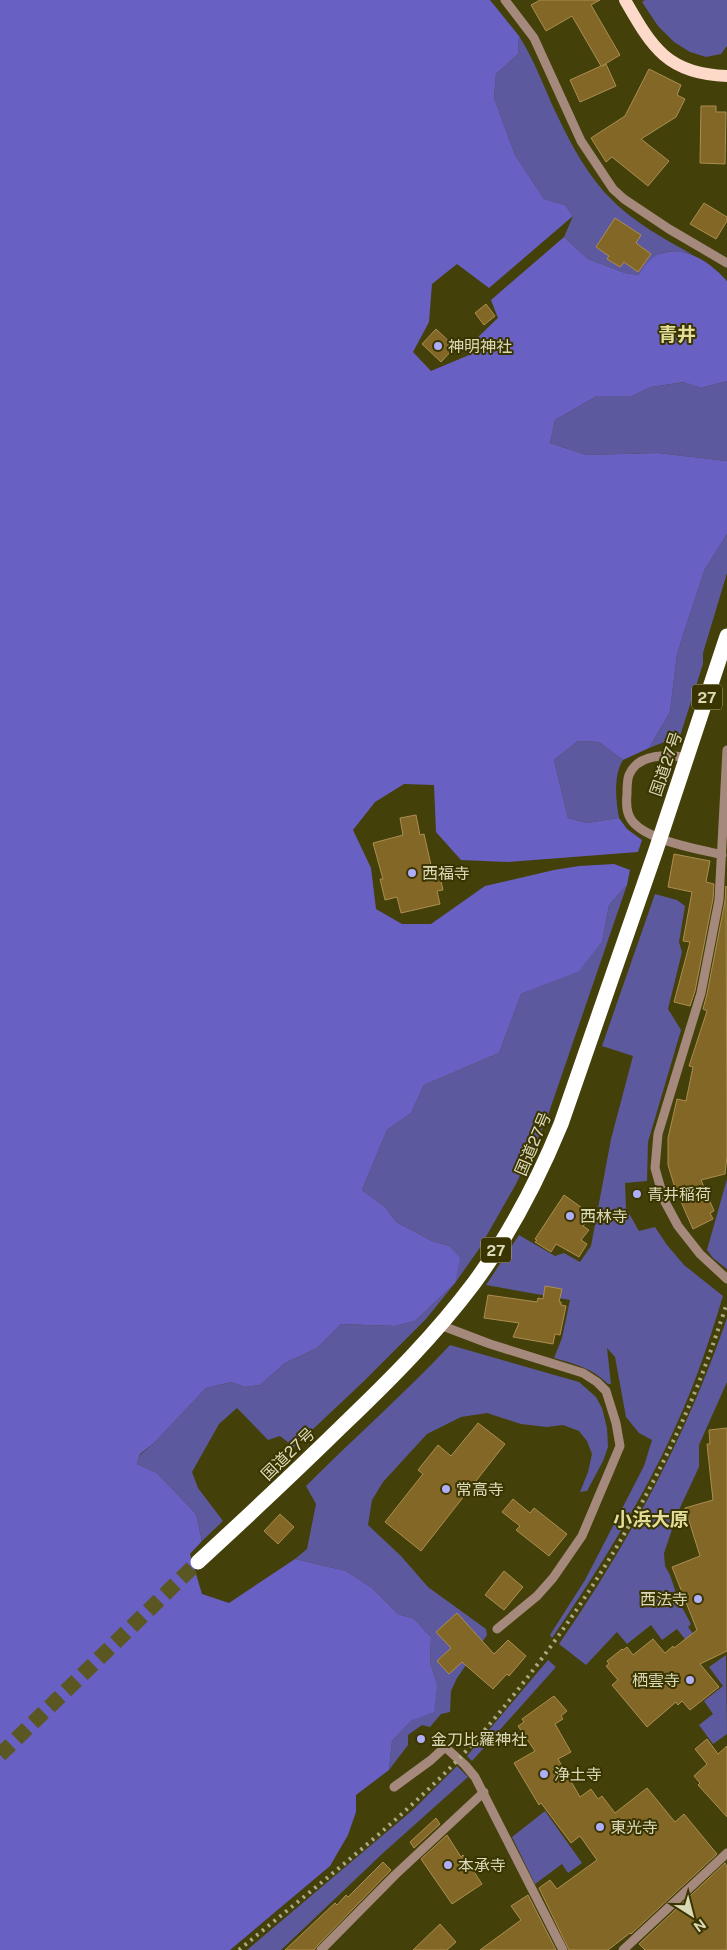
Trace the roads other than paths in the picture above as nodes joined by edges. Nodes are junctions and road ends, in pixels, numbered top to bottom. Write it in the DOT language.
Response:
graph roads {
  1 [pos="625,0"];
  2 [pos="509,2"];
  3 [pos="727,76"];
  4 [pos="727,262"];
  5 [pos="727,636"];
  6 [pos="727,750"];
  7 [pos="687,758"];
  8 [pos="722,855"];
  9 [pos="727,1279"];
  10 [pos="440,1325"];
  11 [pos="198,1562"];
  12 [pos="497,1629"];
  13 [pos="394,1787"];
  14 [pos="484,1792"];
  15 [pos="727,1853"];
  16 [pos="320,1950"];
  17 [pos="563,1950"];
  18 [pos="622,1950"];
  1 -- 3 [label="main road"];
  2 -- 4 [label="street"];
  5 -- 7 [label="highway, 国道27号 / 27"];
  6 -- 8 [label="street"];
  7 -- 8 [label="street"];
  7 -- 10 [label="highway, 国道27号 / 27"];
  8 -- 9 [label="street"];
  10 -- 11 [label="highway, 国道27号 / 27"];
  10 -- 12 [label="street"];
  13 -- 14 [label="street"];
  14 -- 16 [label="street"];
  14 -- 17 [label="street"];
  15 -- 18 [label="street"];
}
